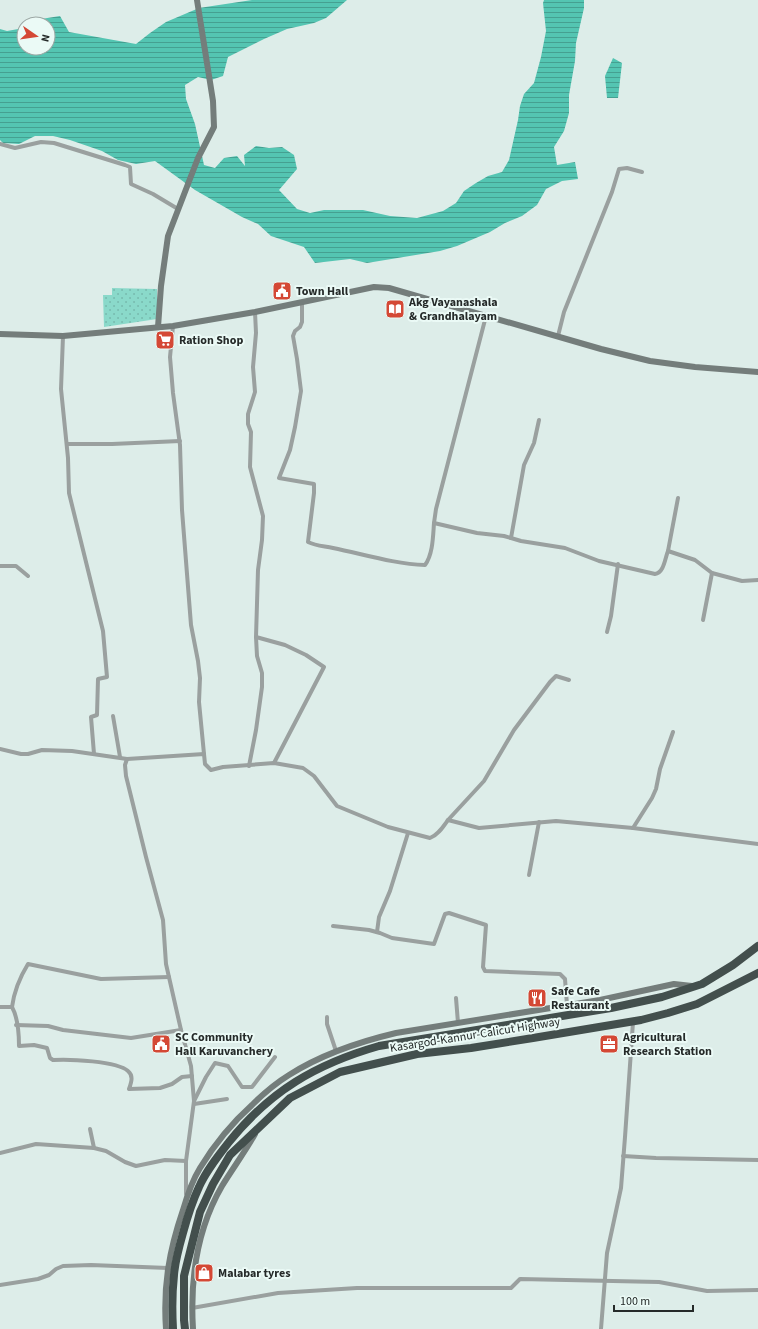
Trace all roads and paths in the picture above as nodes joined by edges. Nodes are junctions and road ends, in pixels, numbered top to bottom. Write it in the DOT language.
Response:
graph roads {
  1 [pos="198,0"];
  2 [pos="0,144"];
  3 [pos="642,172"];
  4 [pos="178,210"];
  5 [pos="302,302"];
  6 [pos="255,312"];
  7 [pos="486,316"];
  8 [pos="173,326"];
  9 [pos="158,327"];
  10 [pos="0,334"];
  11 [pos="63,336"];
  12 [pos="558,336"];
  13 [pos="758,372"];
  14 [pos="539,420"];
  15 [pos="180,441"];
  16 [pos="67,444"];
  17 [pos="678,498"];
  18 [pos="434,523"];
  19 [pos="511,538"];
  20 [pos="668,551"];
  21 [pos="618,564"];
  22 [pos="0,566"];
  23 [pos="712,573"];
  24 [pos="28,576"];
  25 [pos="758,580"];
  26 [pos="702,620"];
  27 [pos="607,632"];
  28 [pos="256,637"];
  29 [pos="569,680"];
  30 [pos="113,716"];
  31 [pos="673,732"];
  32 [pos="0,749"];
  33 [pos="94,754"];
  34 [pos="204,754"];
  35 [pos="120,757"];
  36 [pos="127,759"];
  37 [pos="274,763"];
  38 [pos="248,766"];
  39 [pos="448,820"];
  40 [pos="539,822"];
  41 [pos="633,828"];
  42 [pos="408,833"];
  43 [pos="758,844"];
  44 [pos="529,875"];
  45 [pos="333,926"];
  46 [pos="377,932"];
  47 [pos="758,946"];
  48 [pos="758,974"];
  49 [pos="169,977"];
  50 [pos="696,986"];
  51 [pos="456,998"];
  52 [pos="567,1005"];
  53 [pos="0,1007"];
  54 [pos="12,1007"];
  55 [pos="327,1018"];
  56 [pos="633,1022"];
  57 [pos="458,1023"];
  58 [pos="16,1025"];
  59 [pos="181,1030"];
  60 [pos="336,1051"];
  61 [pos="275,1057"];
  62 [pos="192,1076"];
  63 [pos="227,1099"];
  64 [pos="194,1102"];
  65 [pos="259,1127"];
  66 [pos="90,1128"];
  67 [pos="94,1148"];
  68 [pos="0,1153"];
  69 [pos="623,1156"];
  70 [pos="758,1160"];
  71 [pos="186,1161"];
  72 [pos="186,1198"];
  73 [pos="168,1268"];
  74 [pos="604,1281"];
  75 [pos="0,1285"];
  76 [pos="758,1290"];
  77 [pos="192,1308"];
  78 [pos="166,1329"];
  79 [pos="173,1329"];
  80 [pos="184,1329"];
  81 [pos="194,1329"];
  82 [pos="601,1329"];
  1 -- 4 [label="main road"];
  2 -- 4 [label="street"];
  3 -- 12 [label="street"];
  4 -- 9 [label="main road"];
  5 -- 6 [label="main road"];
  5 -- 7 [label="main road"];
  5 -- 18 [label="street"];
  6 -- 8 [label="main road"];
  6 -- 28 [label="street"];
  7 -- 12 [label="main road"];
  7 -- 18 [label="street"];
  8 -- 9 [label="main road"];
  8 -- 15 [label="street"];
  9 -- 11 [label="main road"];
  10 -- 11 [label="main road"];
  11 -- 16 [label="street"];
  12 -- 13 [label="main road"];
  14 -- 19 [label="street"];
  15 -- 16 [label="street"];
  15 -- 34 [label="street"];
  16 -- 33 [label="street"];
  17 -- 20 [label="street"];
  18 -- 19 [label="street"];
  19 -- 21 [label="street"];
  20 -- 21 [label="street"];
  20 -- 23 [label="street"];
  21 -- 27 [label="street"];
  22 -- 24 [label="street"];
  23 -- 25 [label="street"];
  23 -- 26 [label="street"];
  28 -- 37 [label="street"];
  28 -- 38 [label="street"];
  29 -- 39 [label="street"];
  30 -- 35 [label="street"];
  31 -- 41 [label="street"];
  32 -- 33 [label="street"];
  33 -- 35 [label="street"];
  34 -- 36 [label="street"];
  34 -- 38 [label="street"];
  35 -- 36 [label="street"];
  36 -- 49 [label="street"];
  37 -- 38 [label="street"];
  37 -- 42 [label="street"];
  39 -- 40 [label="street"];
  39 -- 42 [label="street"];
  40 -- 41 [label="street"];
  40 -- 44 [label="street"];
  41 -- 43 [label="street"];
  42 -- 46 [label="street"];
  45 -- 46 [label="street"];
  46 -- 52 [label="street"];
  47 -- 50 [label="highway, Kasargod-Kannur-Calicut Highway"];
  48 -- 56 [label="highway, Kasargod-Kannur-Calicut Highway"];
  49 -- 54 [label="street"];
  49 -- 59 [label="street"];
  50 -- 52 [label="main road"];
  50 -- 79 [label="highway, Kasargod-Kannur-Calicut Highway"];
  51 -- 57 [label="street"];
  52 -- 57 [label="main road"];
  53 -- 54 [label="street"];
  54 -- 58 [label="street"];
  55 -- 60 [label="street"];
  56 -- 65 [label="highway, Kasargod-Kannur-Calicut Highway"];
  56 -- 69 [label="street"];
  57 -- 60 [label="main road"];
  58 -- 59 [label="street"];
  58 -- 62 [label="street"];
  59 -- 62 [label="street"];
  60 -- 72 [label="main road"];
  61 -- 64 [label="street"];
  62 -- 64 [label="street"];
  63 -- 64 [label="street"];
  64 -- 71 [label="street"];
  65 -- 77 [label="main road"];
  65 -- 80 [label="highway, Kasargod-Kannur-Calicut Highway"];
  66 -- 67 [label="street"];
  67 -- 68 [label="street"];
  67 -- 71 [label="street"];
  69 -- 70 [label="street"];
  69 -- 74 [label="street"];
  71 -- 72 [label="street"];
  72 -- 73 [label="main road"];
  73 -- 75 [label="street"];
  73 -- 78 [label="main road"];
  74 -- 76 [label="street"];
  74 -- 77 [label="street"];
  74 -- 82 [label="street"];
  77 -- 81 [label="main road"];
}
